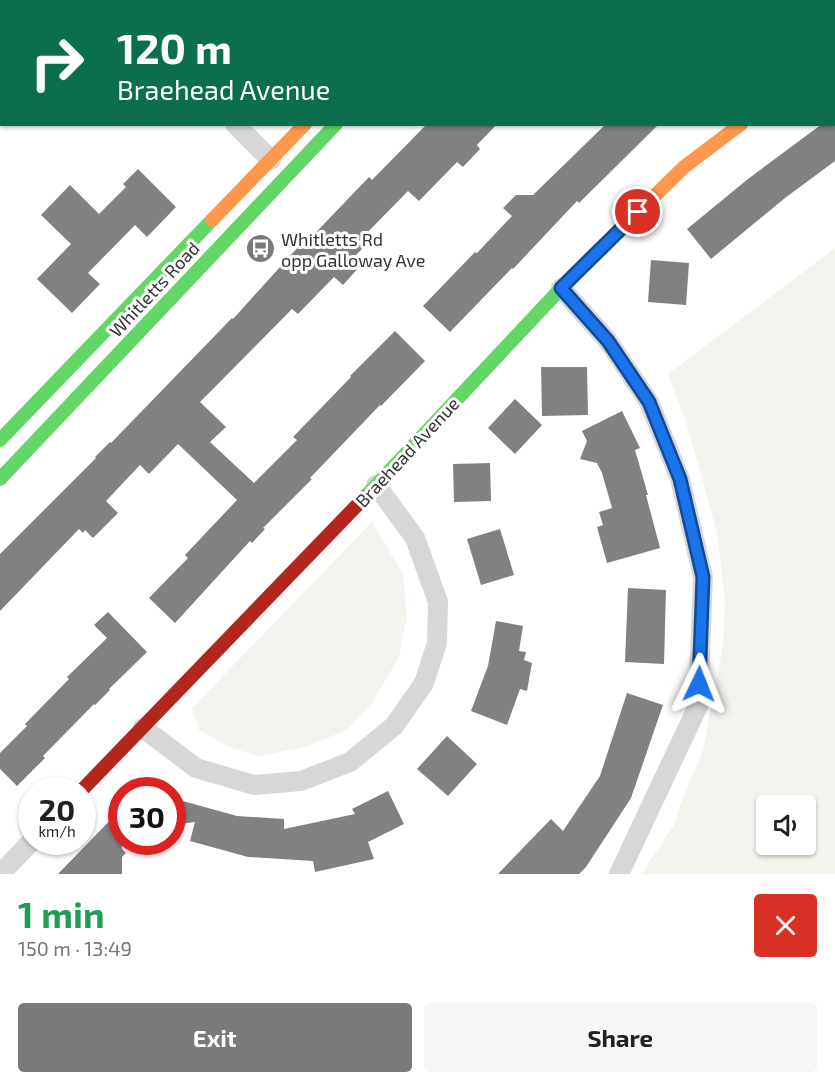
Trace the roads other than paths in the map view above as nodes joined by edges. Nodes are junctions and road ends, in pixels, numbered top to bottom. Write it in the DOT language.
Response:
graph roads {
  1 [pos="237,126"];
  2 [pos="303,126"];
  3 [pos="334,126"];
  4 [pos="738,126"];
  5 [pos="271,160"];
  6 [pos="561,288"];
  7 [pos="0,440"];
  8 [pos="0,479"];
  9 [pos="376,485"];
  10 [pos="143,728"];
  11 [pos="94,777"];
  12 [pos="19,855"];
  13 [pos="0,874"];
  14 [pos="619,874"];
  1 -- 5 [label="street"];
  2 -- 5 [label="street, Whitletts Road"];
  3 -- 8 [label="street, Whitletts Road"];
  4 -- 6 [label="street, Braehead Avenue"];
  5 -- 7 [label="street, Whitletts Road"];
  6 -- 9 [label="street, Braehead Avenue"];
  6 -- 14 [label="street"];
  9 -- 10 [label="street, Braehead Avenue"];
  9 -- 10 [label="street"];
  10 -- 11 [label="street, Braehead Avenue"];
  12 -- 13 [label="street"];
}
